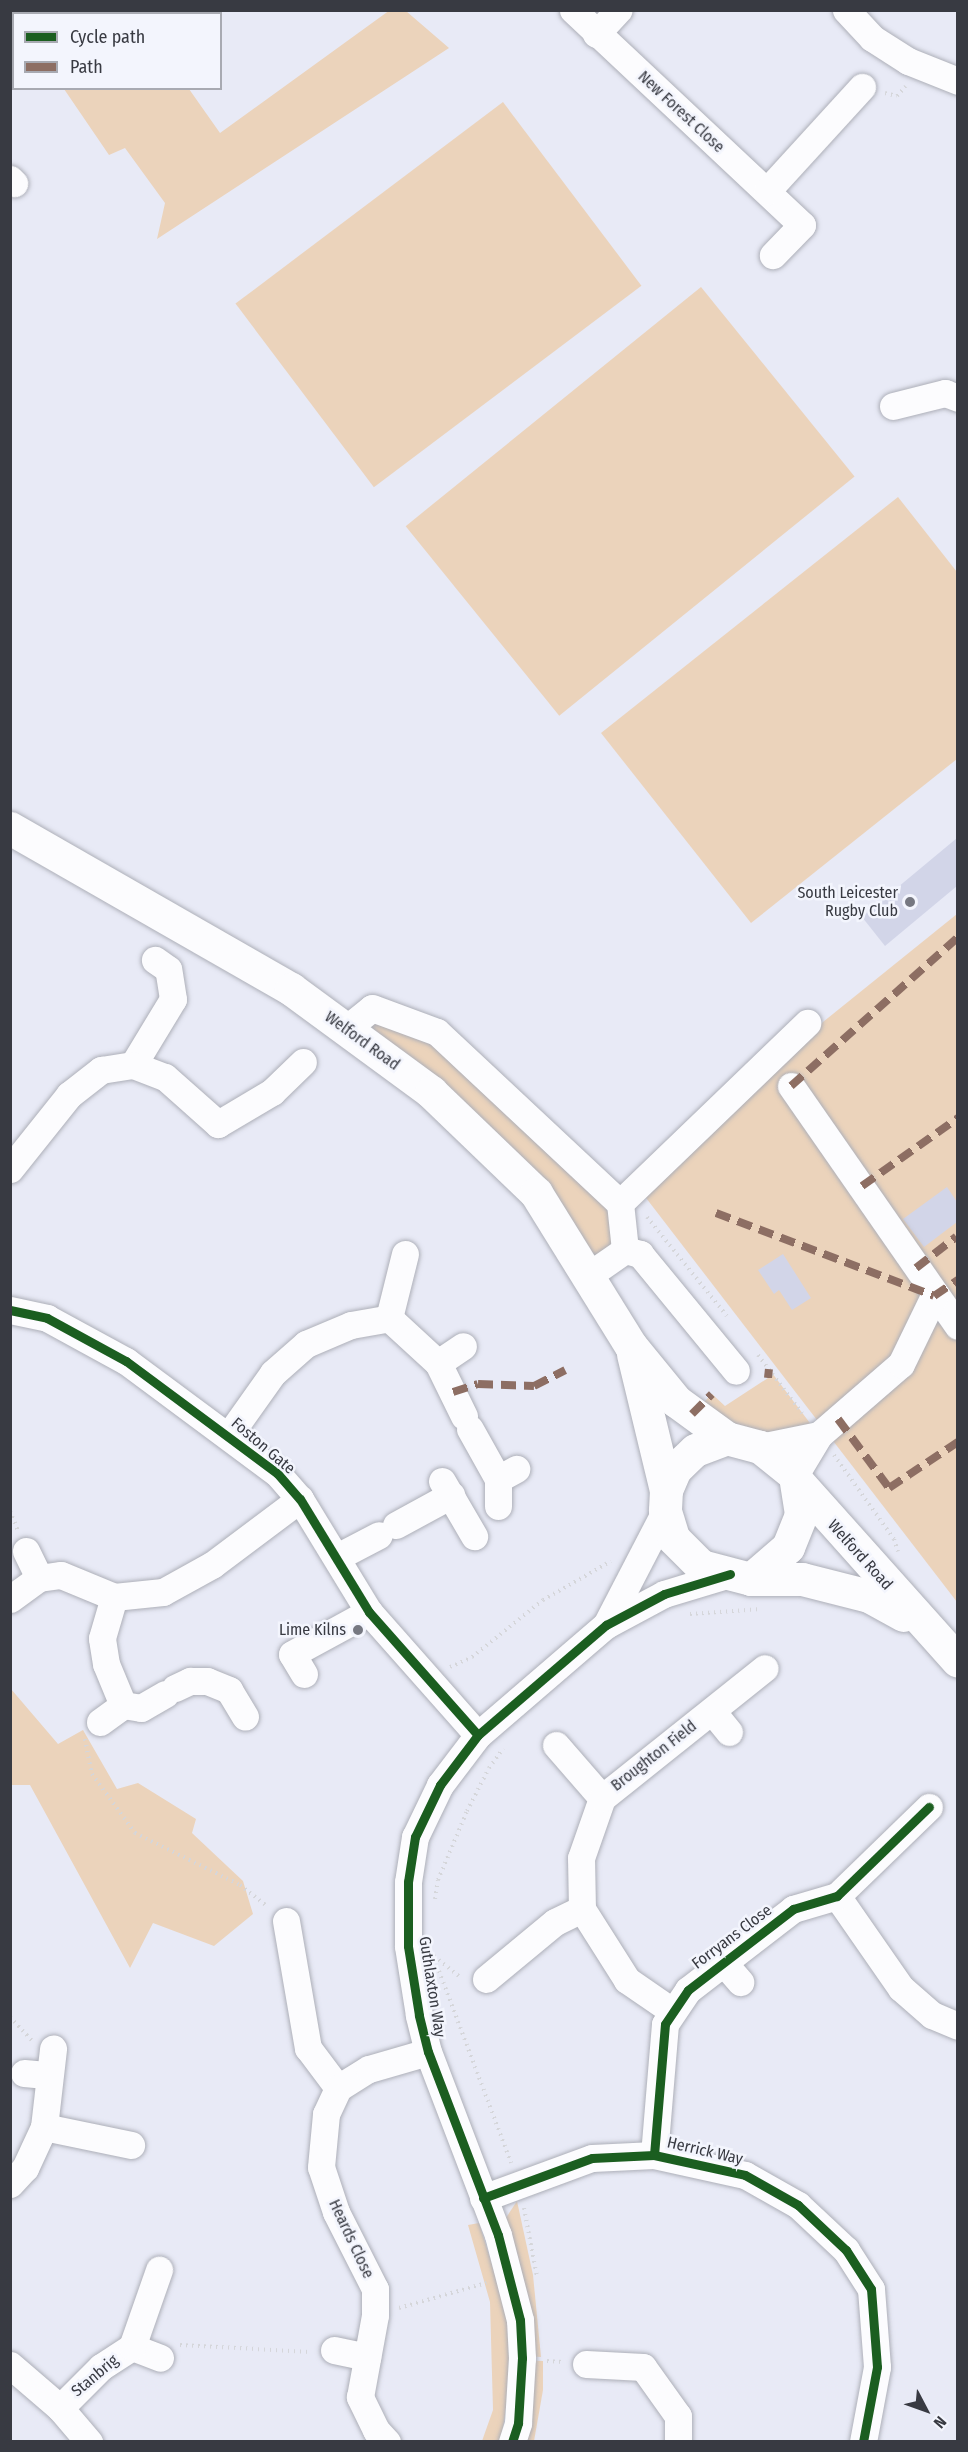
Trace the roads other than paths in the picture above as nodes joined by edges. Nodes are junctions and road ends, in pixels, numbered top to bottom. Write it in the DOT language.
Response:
graph roads {
  1 [pos="573,10"];
  2 [pos="618,10"];
  3 [pos="846,10"];
  4 [pos="596,34"];
  5 [pos="957,81"];
  6 [pos="862,87"];
  7 [pos="767,191"];
  8 [pos="773,255"];
  9 [pos="957,398"];
  10 [pos="893,406"];
  11 [pos="10,828"];
  12 [pos="155,960"];
  13 [pos="807,1023"];
  14 [pos="346,1029"];
  15 [pos="303,1062"];
  16 [pos="133,1065"];
  17 [pos="791,1086"];
  18 [pos="10,1169"];
  19 [pos="625,1199"];
  20 [pos="625,1250"];
  21 [pos="405,1254"];
  22 [pos="589,1275"];
  23 [pos="934,1296"];
  24 [pos="10,1310"];
  25 [pos="389,1318"];
  26 [pos="957,1326"];
  27 [pos="463,1346"];
  28 [pos="631,1346"];
  29 [pos="438,1363"];
  30 [pos="736,1371"];
  31 [pos="819,1435"];
  32 [pos="229,1436"];
  33 [pos="727,1438"];
  34 [pos="760,1448"];
  35 [pos="796,1478"];
  36 [pos="300,1499"];
  37 [pos="666,1500"];
  38 [pos="498,1506"];
  39 [pos="474,1536"];
  40 [pos="26,1551"];
  41 [pos="337,1557"];
  42 [pos="740,1576"];
  43 [pos="39,1578"];
  44 [pos="12,1597"];
  45 [pos="114,1597"];
  46 [pos="369,1612"];
  47 [pos="606,1625"];
  48 [pos="926,1627"];
  49 [pos="957,1661"];
  50 [pos="765,1668"];
  51 [pos="304,1674"];
  52 [pos="123,1705"];
  53 [pos="712,1711"];
  54 [pos="245,1717"];
  55 [pos="100,1722"];
  56 [pos="729,1732"];
  57 [pos="478,1735"];
  58 [pos="556,1745"];
  59 [pos="602,1798"];
  60 [pos="928,1807"];
  61 [pos="837,1896"];
  62 [pos="582,1910"];
  63 [pos="286,1921"];
  64 [pos="722,1961"];
  65 [pos="486,1979"];
  66 [pos="740,1982"];
  67 [pos="672,2011"];
  68 [pos="957,2026"];
  69 [pos="428,2052"];
  70 [pos="42,2066"];
  71 [pos="338,2088"];
  72 [pos="44,2127"];
  73 [pos="131,2145"];
  74 [pos="654,2155"];
  75 [pos="10,2184"];
  76 [pos="483,2198"];
  77 [pos="159,2270"];
  78 [pos="132,2347"];
  79 [pos="334,2350"];
  80 [pos="367,2357"];
  81 [pos="160,2358"];
  82 [pos="586,2364"];
  83 [pos="10,2365"];
  84 [pos="60,2408"];
  85 [pos="89,2442"];
  86 [pos="387,2442"];
  87 [pos="512,2442"];
  88 [pos="678,2442"];
  89 [pos="863,2442"];
  1 -- 4 [label="street, New Forest Close"];
  2 -- 4 [label="street"];
  3 -- 5 [label="street"];
  4 -- 7 [label="street, New Forest Close"];
  6 -- 7 [label="street"];
  7 -- 8 [label="street, New Forest Close"];
  9 -- 10 [label="street"];
  11 -- 14 [label="main road, Welford Road"];
  12 -- 16 [label="street"];
  13 -- 19 [label="street"];
  14 -- 19 [label="street"];
  14 -- 22 [label="main road, Welford Road"];
  15 -- 16 [label="street"];
  16 -- 18 [label="street"];
  17 -- 23 [label="street"];
  19 -- 20 [label="street"];
  20 -- 22 [label="street"];
  20 -- 30 [label="street"];
  21 -- 25 [label="street"];
  22 -- 28 [label="main road, Welford Road"];
  23 -- 26 [label="street"];
  23 -- 31 [label="street"];
  24 -- 32 [label="street, Foston Gate"];
  25 -- 29 [label="street"];
  25 -- 32 [label="street"];
  27 -- 29 [label="street"];
  28 -- 33 [label="main road, Welford Road"];
  28 -- 37 [label="main road, Welford Road"];
  29 -- 38 [label="street"];
  31 -- 34 [label="street"];
  31 -- 35 [label="street"];
  32 -- 36 [label="street, Foston Gate"];
  33 -- 34 [label="main road"];
  33 -- 37 [label="main road"];
  34 -- 35 [label="main road"];
  35 -- 42 [label="main road"];
  35 -- 48 [label="main road, Welford Road"];
  36 -- 41 [label="street, Foston Gate"];
  36 -- 45 [label="street"];
  37 -- 42 [label="main road"];
  37 -- 47 [label="street, Guthlaxton Way"];
  39 -- 41 [label="street"];
  40 -- 43 [label="street"];
  41 -- 46 [label="street, Foston Gate"];
  42 -- 47 [label="street, Guthlaxton Way"];
  42 -- 48 [label="main road, Welford Road"];
  43 -- 44 [label="street"];
  43 -- 45 [label="street"];
  45 -- 52 [label="street"];
  46 -- 51 [label="street"];
  46 -- 57 [label="street, Foston Gate"];
  47 -- 57 [label="street, Guthlaxton Way"];
  48 -- 49 [label="main road, Welford Road"];
  50 -- 53 [label="street, Broughton Field"];
  52 -- 54 [label="street"];
  52 -- 55 [label="street"];
  53 -- 56 [label="street, Broughton Field"];
  53 -- 59 [label="street, Broughton Field"];
  57 -- 69 [label="street, Guthlaxton Way"];
  58 -- 59 [label="street"];
  59 -- 62 [label="street, Broughton Field"];
  60 -- 61 [label="street, Forryans Close"];
  61 -- 64 [label="street, Forryans Close"];
  61 -- 68 [label="street"];
  62 -- 65 [label="street"];
  62 -- 67 [label="street"];
  63 -- 71 [label="street"];
  64 -- 66 [label="street"];
  64 -- 67 [label="street, Forryans Close"];
  67 -- 74 [label="street, Forryans Close"];
  69 -- 71 [label="street"];
  69 -- 76 [label="street, Guthlaxton Way"];
  70 -- 72 [label="street"];
  71 -- 80 [label="street, Heards Close"];
  72 -- 73 [label="street"];
  72 -- 75 [label="street"];
  74 -- 76 [label="street, Herrick Way"];
  74 -- 89 [label="street, Herrick Way"];
  76 -- 87 [label="street, Guthlaxton Way"];
  77 -- 78 [label="street, Stanbrig"];
  78 -- 81 [label="street, Stanbrig"];
  78 -- 84 [label="street, Stanbrig"];
  79 -- 80 [label="street"];
  80 -- 86 [label="street, Heards Close"];
  82 -- 88 [label="street"];
  83 -- 84 [label="street"];
  84 -- 85 [label="street"];
}
